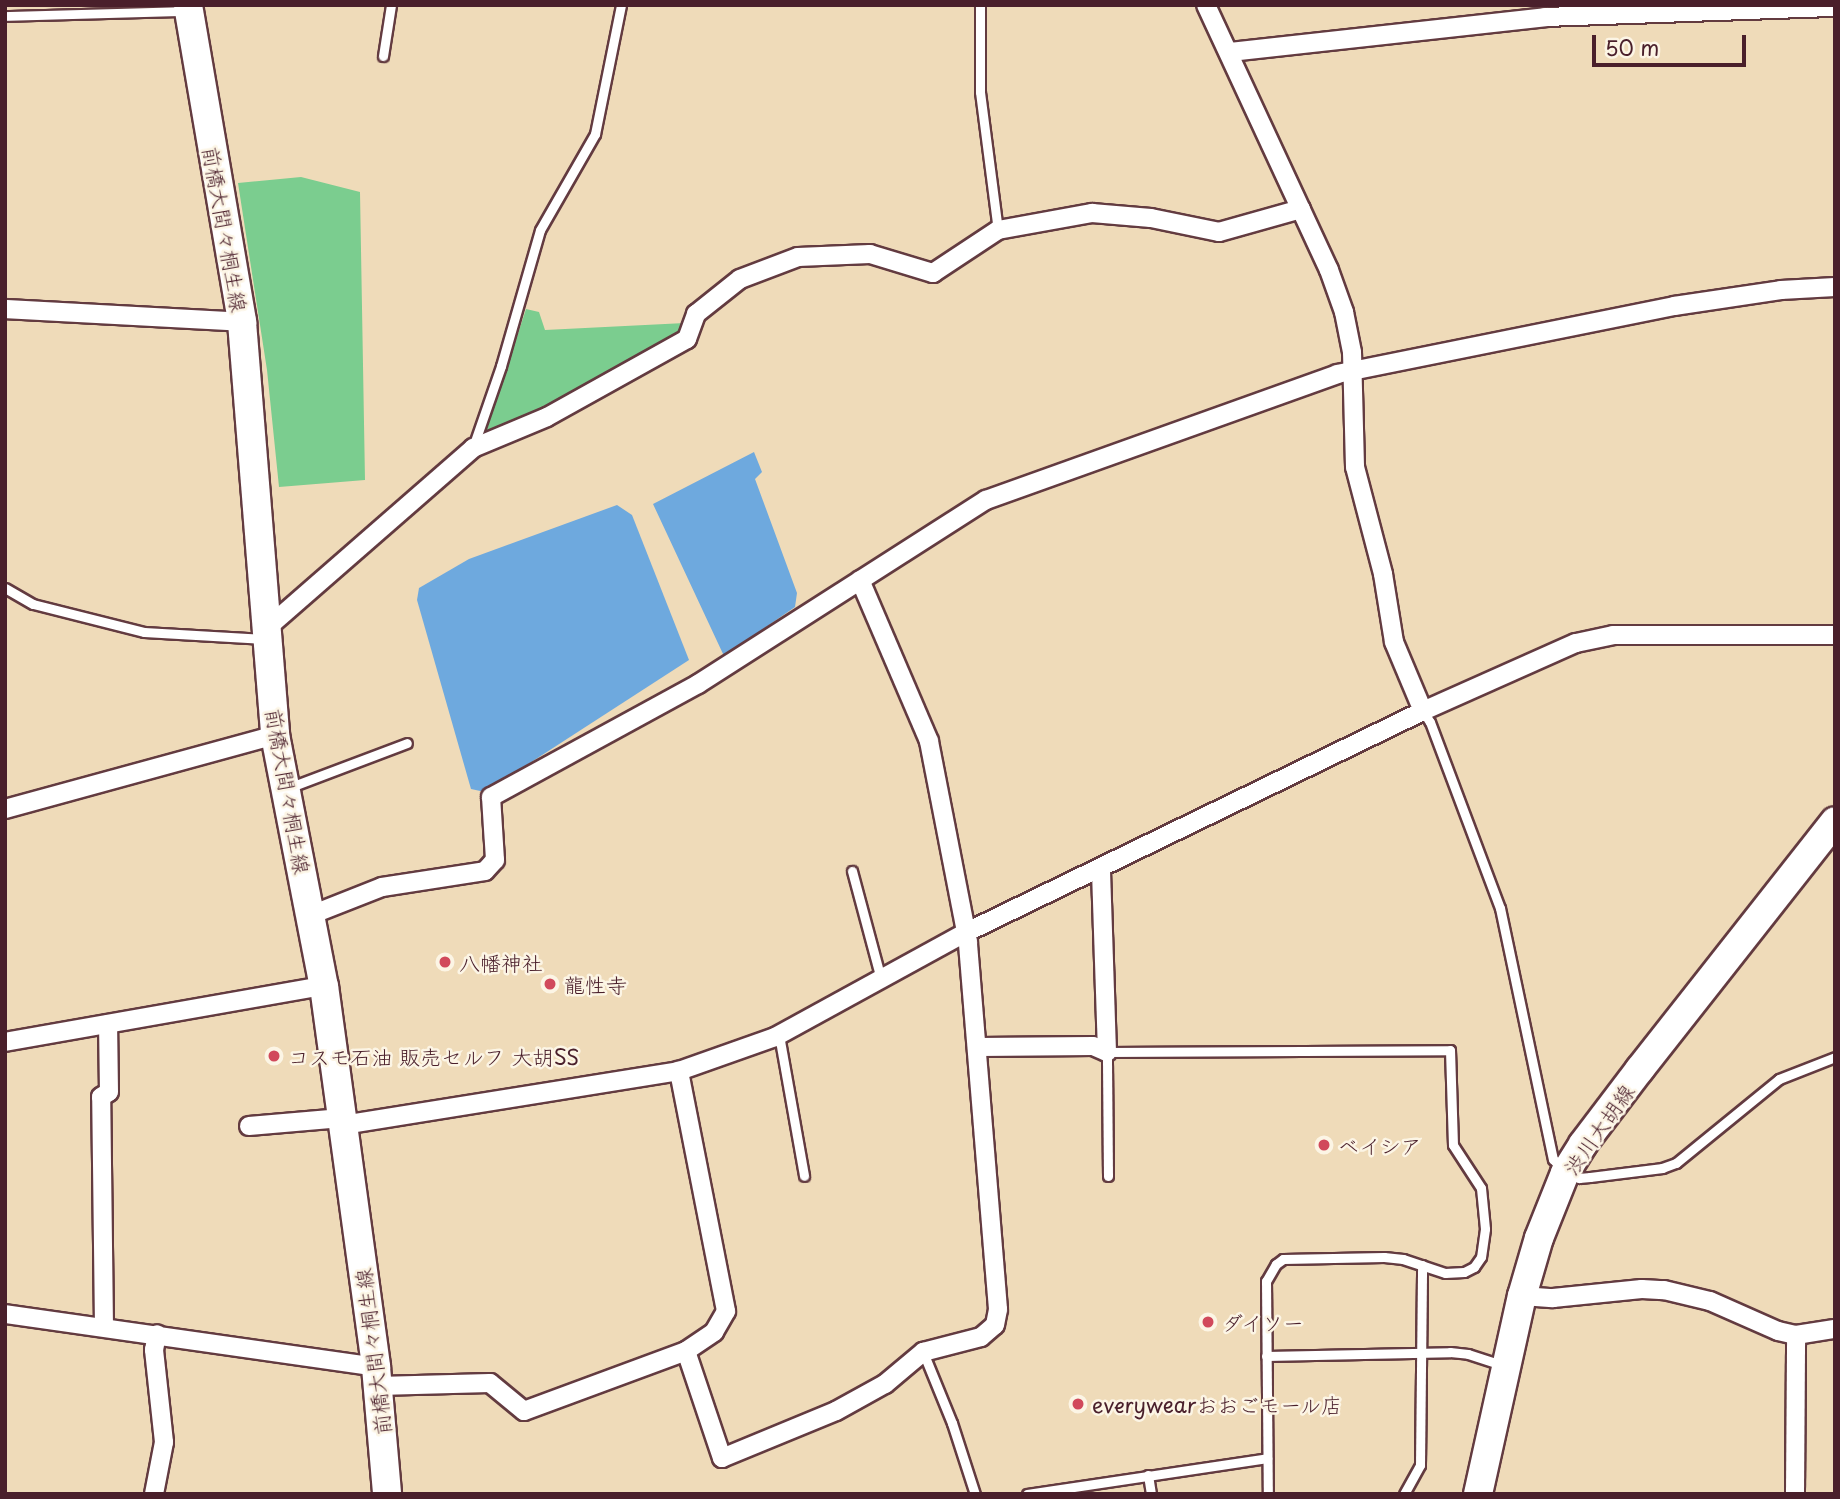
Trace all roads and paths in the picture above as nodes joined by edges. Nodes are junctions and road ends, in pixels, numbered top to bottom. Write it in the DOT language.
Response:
graph roads {
  1 [pos="391,5"];
  2 [pos="621,5"];
  3 [pos="980,5"];
  4 [pos="1206,5"];
  5 [pos="1835,7"];
  6 [pos="189,8"];
  7 [pos="5,16"];
  8 [pos="1230,52"];
  9 [pos="383,56"];
  10 [pos="1301,209"];
  11 [pos="998,230"];
  12 [pos="1835,287"];
  13 [pos="5,309"];
  14 [pos="242,321"];
  15 [pos="1353,370"];
  16 [pos="473,448"];
  17 [pos="860,580"];
  18 [pos="5,588"];
  19 [pos="268,634"];
  20 [pos="1835,635"];
  21 [pos="1423,711"];
  22 [pos="275,735"];
  23 [pos="407,743"];
  24 [pos="286,789"];
  25 [pos="5,809"];
  26 [pos="1835,821"];
  27 [pos="1101,869"];
  28 [pos="852,871"];
  29 [pos="311,915"];
  30 [pos="965,933"];
  31 [pos="881,979"];
  32 [pos="324,986"];
  33 [pos="108,1024"];
  34 [pos="779,1035"];
  35 [pos="5,1042"];
  36 [pos="979,1047"];
  37 [pos="1107,1052"];
  38 [pos="1835,1058"];
  39 [pos="679,1071"];
  40 [pos="343,1122"];
  41 [pos="249,1126"];
  42 [pos="1565,1173"];
  43 [pos="804,1176"];
  44 [pos="1108,1176"];
  45 [pos="1422,1265"];
  46 [pos="1522,1296"];
  47 [pos="5,1314"];
  48 [pos="104,1327"];
  49 [pos="1835,1329"];
  50 [pos="157,1335"];
  51 [pos="1796,1335"];
  52 [pos="686,1351"];
  53 [pos="923,1352"];
  54 [pos="1421,1354"];
  55 [pos="1266,1356"];
  56 [pos="1505,1366"];
  57 [pos="377,1376"];
  58 [pos="1267,1458"];
  59 [pos="1148,1475"];
  60 [pos="154,1494"];
  61 [pos="387,1494"];
  62 [pos="975,1494"];
  63 [pos="1027,1494"];
  64 [pos="1151,1494"];
  65 [pos="1268,1494"];
  66 [pos="1404,1494"];
  67 [pos="1478,1494"];
  68 [pos="1794,1494"];
  1 -- 9 [label="lane"];
  2 -- 16 [label="lane"];
  3 -- 11 [label="lane"];
  4 -- 8 [label="street"];
  5 -- 8 [label="street"];
  6 -- 7 [label="lane"];
  6 -- 14 [label="main road, 前橋大間々桐生線"];
  8 -- 10 [label="street"];
  10 -- 11 [label="street"];
  10 -- 15 [label="street"];
  11 -- 16 [label="street"];
  12 -- 15 [label="street"];
  13 -- 14 [label="street"];
  14 -- 19 [label="main road, 前橋大間々桐生線"];
  15 -- 17 [label="street"];
  15 -- 21 [label="street"];
  16 -- 19 [label="street"];
  17 -- 29 [label="street"];
  17 -- 30 [label="street"];
  18 -- 19 [label="lane"];
  19 -- 22 [label="main road, 前橋大間々桐生線"];
  20 -- 21 [label="street"];
  21 -- 27 [label="street"];
  21 -- 42 [label="lane"];
  22 -- 24 [label="main road, 前橋大間々桐生線"];
  22 -- 25 [label="street"];
  23 -- 24 [label="lane"];
  24 -- 29 [label="main road, 前橋大間々桐生線"];
  26 -- 42 [label="main road, 渋川大胡線"];
  27 -- 30 [label="street"];
  27 -- 37 [label="street"];
  28 -- 31 [label="lane"];
  29 -- 32 [label="main road, 前橋大間々桐生線"];
  30 -- 31 [label="street"];
  30 -- 36 [label="street"];
  31 -- 34 [label="street"];
  32 -- 33 [label="street"];
  32 -- 40 [label="main road, 前橋大間々桐生線"];
  33 -- 35 [label="street"];
  33 -- 48 [label="street"];
  34 -- 39 [label="street"];
  34 -- 43 [label="lane"];
  36 -- 37 [label="street"];
  36 -- 53 [label="street"];
  37 -- 44 [label="lane"];
  37 -- 45 [label="lane"];
  38 -- 42 [label="lane"];
  39 -- 40 [label="street"];
  39 -- 52 [label="street"];
  40 -- 41 [label="street"];
  40 -- 57 [label="main road, 前橋大間々桐生線"];
  42 -- 46 [label="main road, 渋川大胡線"];
  45 -- 54 [label="lane"];
  45 -- 55 [label="lane"];
  46 -- 51 [label="street"];
  46 -- 56 [label="main road, 渋川大胡線"];
  47 -- 48 [label="street"];
  48 -- 50 [label="street"];
  49 -- 51 [label="street"];
  50 -- 57 [label="street"];
  50 -- 60 [label="street"];
  51 -- 68 [label="street"];
  52 -- 53 [label="street"];
  52 -- 57 [label="street"];
  53 -- 62 [label="lane"];
  54 -- 55 [label="lane"];
  54 -- 56 [label="lane"];
  54 -- 66 [label="lane"];
  55 -- 58 [label="lane"];
  56 -- 67 [label="main road, 渋川大胡線"];
  57 -- 61 [label="main road, 前橋大間々桐生線"];
  58 -- 59 [label="lane"];
  58 -- 65 [label="lane"];
  59 -- 63 [label="lane"];
  59 -- 64 [label="lane"];
}
